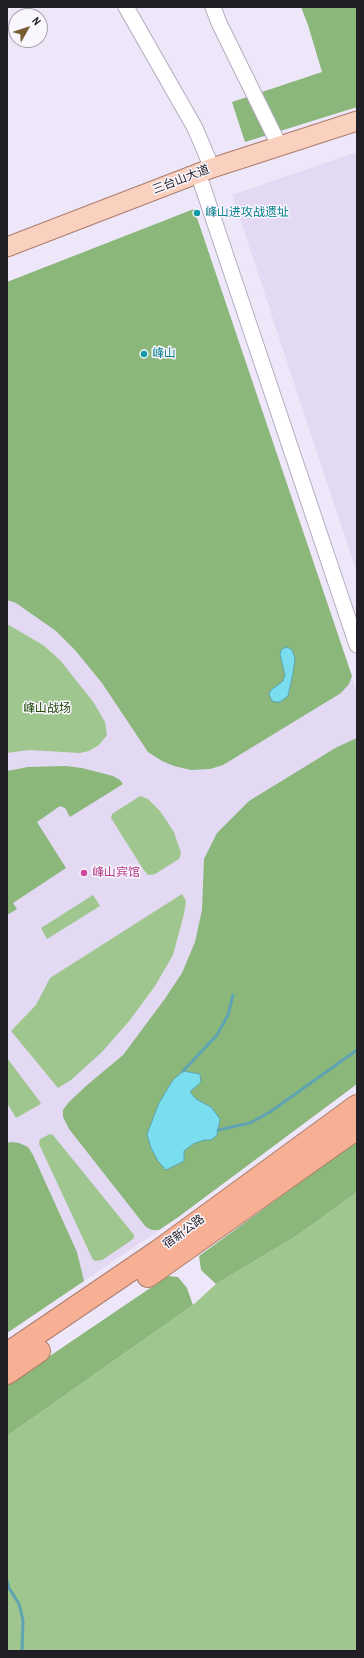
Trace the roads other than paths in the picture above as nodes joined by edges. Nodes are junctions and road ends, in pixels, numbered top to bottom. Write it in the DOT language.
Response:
graph roads {
  1 [pos="126,7"];
  2 [pos="213,7"];
  3 [pos="357,121"];
  4 [pos="279,145"];
  5 [pos="205,170"];
  6 [pos="7,246"];
  7 [pos="357,645"];
  8 [pos="357,1106"];
  9 [pos="357,1128"];
  10 [pos="7,1354"];
  11 [pos="7,1373"];
  1 -- 5 [label="street"];
  2 -- 4 [label="street"];
  3 -- 4 [label="main road, 三台山大道"];
  4 -- 5 [label="main road, 三台山大道"];
  5 -- 6 [label="main road, 三台山大道"];
  5 -- 7 [label="street"];
  8 -- 10 [label="highway, 宿新公路"];
  9 -- 11 [label="highway, 宿新公路"];
}
